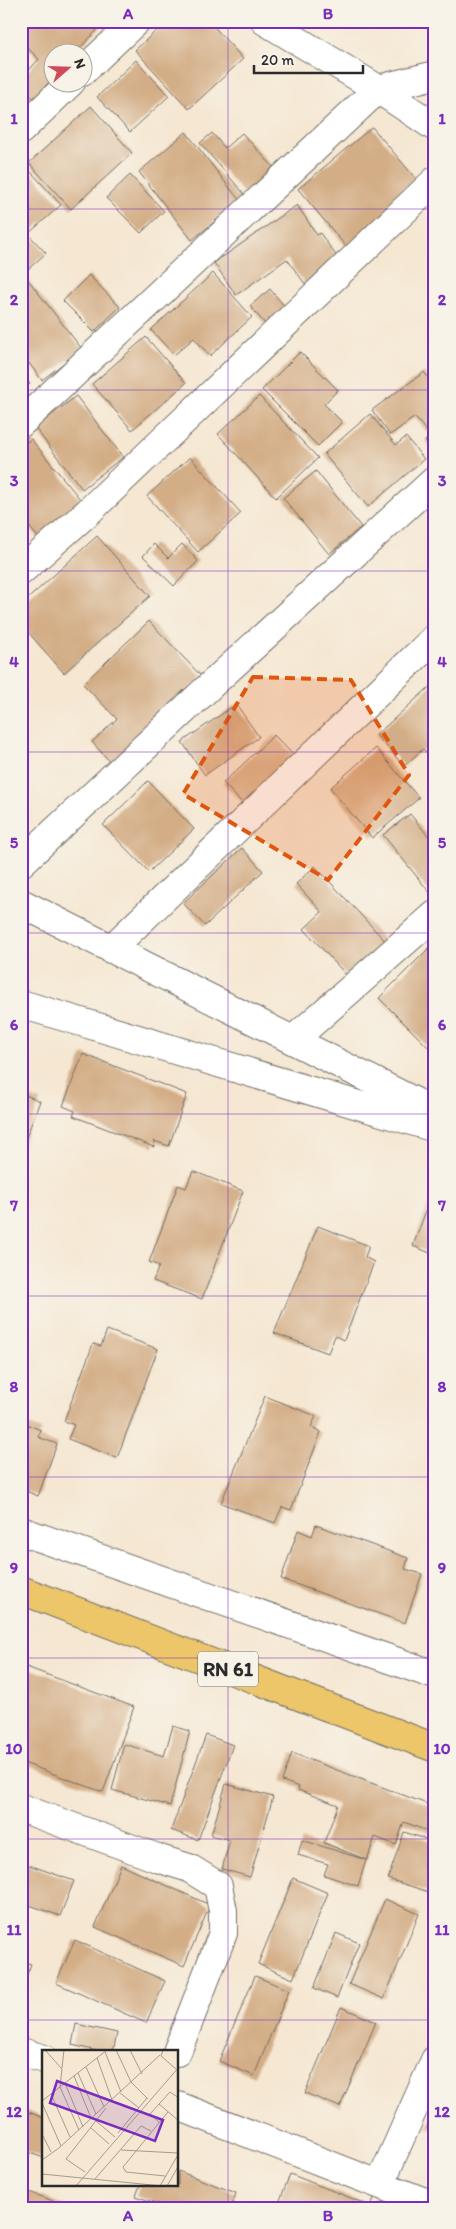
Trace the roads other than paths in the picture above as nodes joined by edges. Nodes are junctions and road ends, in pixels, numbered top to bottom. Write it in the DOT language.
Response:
graph roads {
  1 [pos="136,21"];
  2 [pos="265,21"];
  3 [pos="92,63"];
  4 [pos="435,75"];
  5 [pos="378,90"];
  6 [pos="61,92"];
  7 [pos="435,127"];
  8 [pos="21,130"];
  9 [pos="435,181"];
  10 [pos="21,423"];
  11 [pos="435,480"];
  12 [pos="21,571"];
  13 [pos="435,638"];
  14 [pos="21,863"];
  15 [pos="21,903"];
  16 [pos="435,915"];
  17 [pos="111,949"];
  18 [pos="21,1004"];
  19 [pos="293,1040"];
  20 [pos="435,1112"];
  21 [pos="435,1128"];
  22 [pos="21,1531"];
  23 [pos="21,1590"];
  24 [pos="435,1675"];
  25 [pos="435,1748"];
  26 [pos="21,1808"];
  27 [pos="178,2050"];
  28 [pos="21,2052"];
  29 [pos="42,2059"];
  30 [pos="435,2060"];
  31 [pos="179,2106"];
  32 [pos="380,2184"];
  33 [pos="435,2206"];
  1 -- 3 [label="street"];
  2 -- 5 [label="street"];
  4 -- 5 [label="street"];
  5 -- 7 [label="street"];
  5 -- 10 [label="street"];
  6 -- 8 [label="street"];
  9 -- 12 [label="street"];
  11 -- 14 [label="street"];
  13 -- 17 [label="street"];
  15 -- 17 [label="street"];
  16 -- 19 [label="street"];
  17 -- 19 [label="street"];
  18 -- 21 [label="street"];
  19 -- 20 [label="street"];
  22 -- 24 [label="street"];
  23 -- 25 [label="main road, RN 61"];
  26 -- 27 [label="street"];
  28 -- 29 [label="street"];
  30 -- 32 [label="street"];
  31 -- 32 [label="street"];
  32 -- 33 [label="street"];
}
